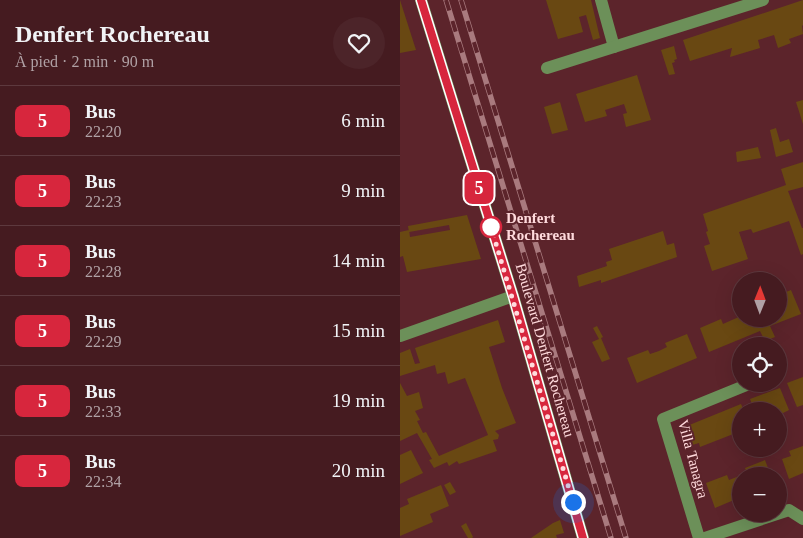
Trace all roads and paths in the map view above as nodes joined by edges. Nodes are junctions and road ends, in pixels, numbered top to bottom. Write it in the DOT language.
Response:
graph roads {
  1 [pos="421,0"];
  2 [pos="601,0"];
  3 [pos="763,0"];
  4 [pos="614,47"];
  5 [pos="547,68"];
  6 [pos="513,296"];
  7 [pos="400,336"];
  8 [pos="732,391"];
  9 [pos="803,519"];
  10 [pos="583,538"];
  11 [pos="699,538"];
  12 [pos="705,538"];
  1 -- 6 [label="street, Boulevard Denfert Rochereau"];
  2 -- 4 [label="street"];
  3 -- 4 [label="street"];
  4 -- 5 [label="street"];
  6 -- 7 [label="street"];
  6 -- 10 [label="street, Boulevard Denfert Rochereau"];
  8 -- 11 [label="street, Villa Tanagra"];
  9 -- 12 [label="street"];
}
